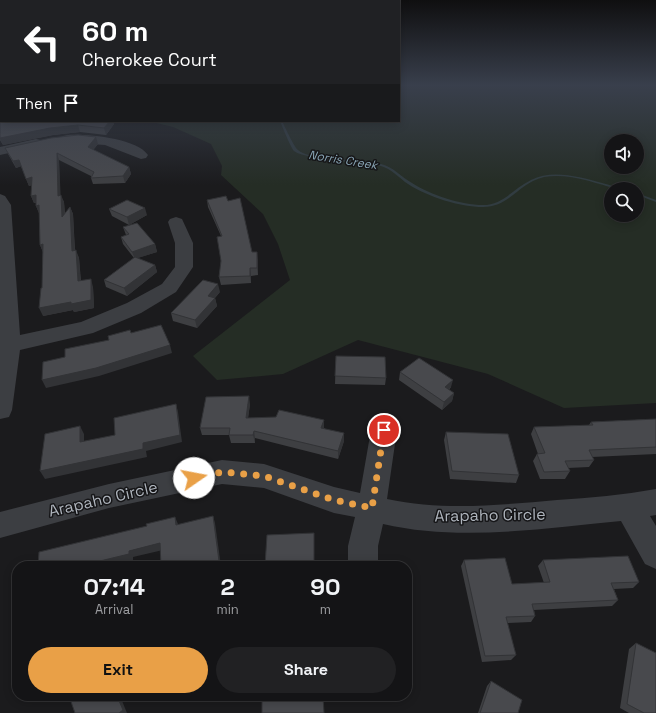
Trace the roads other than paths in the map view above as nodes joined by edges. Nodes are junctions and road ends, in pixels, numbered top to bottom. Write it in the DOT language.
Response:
graph roads {
  1 [pos="0,151"];
  2 [pos="141,155"];
  3 [pos="0,199"];
  4 [pos="176,222"];
  5 [pos="10,345"];
  6 [pos="0,410"];
  7 [pos="384,430"];
  8 [pos="656,502"];
  9 [pos="629,507"];
  10 [pos="372,508"];
  11 [pos="0,525"];
  12 [pos="656,554"];
  13 [pos="363,561"];
  1 -- 2 [label="street"];
  3 -- 5 [label="street"];
  4 -- 5 [label="street"];
  5 -- 6 [label="street"];
  7 -- 10 [label="street"];
  8 -- 9 [label="street, Arapaho Circle"];
  9 -- 10 [label="street, Arapaho Circle"];
  9 -- 12 [label="street"];
  10 -- 11 [label="street, Arapaho Circle"];
  10 -- 13 [label="street"];
}
